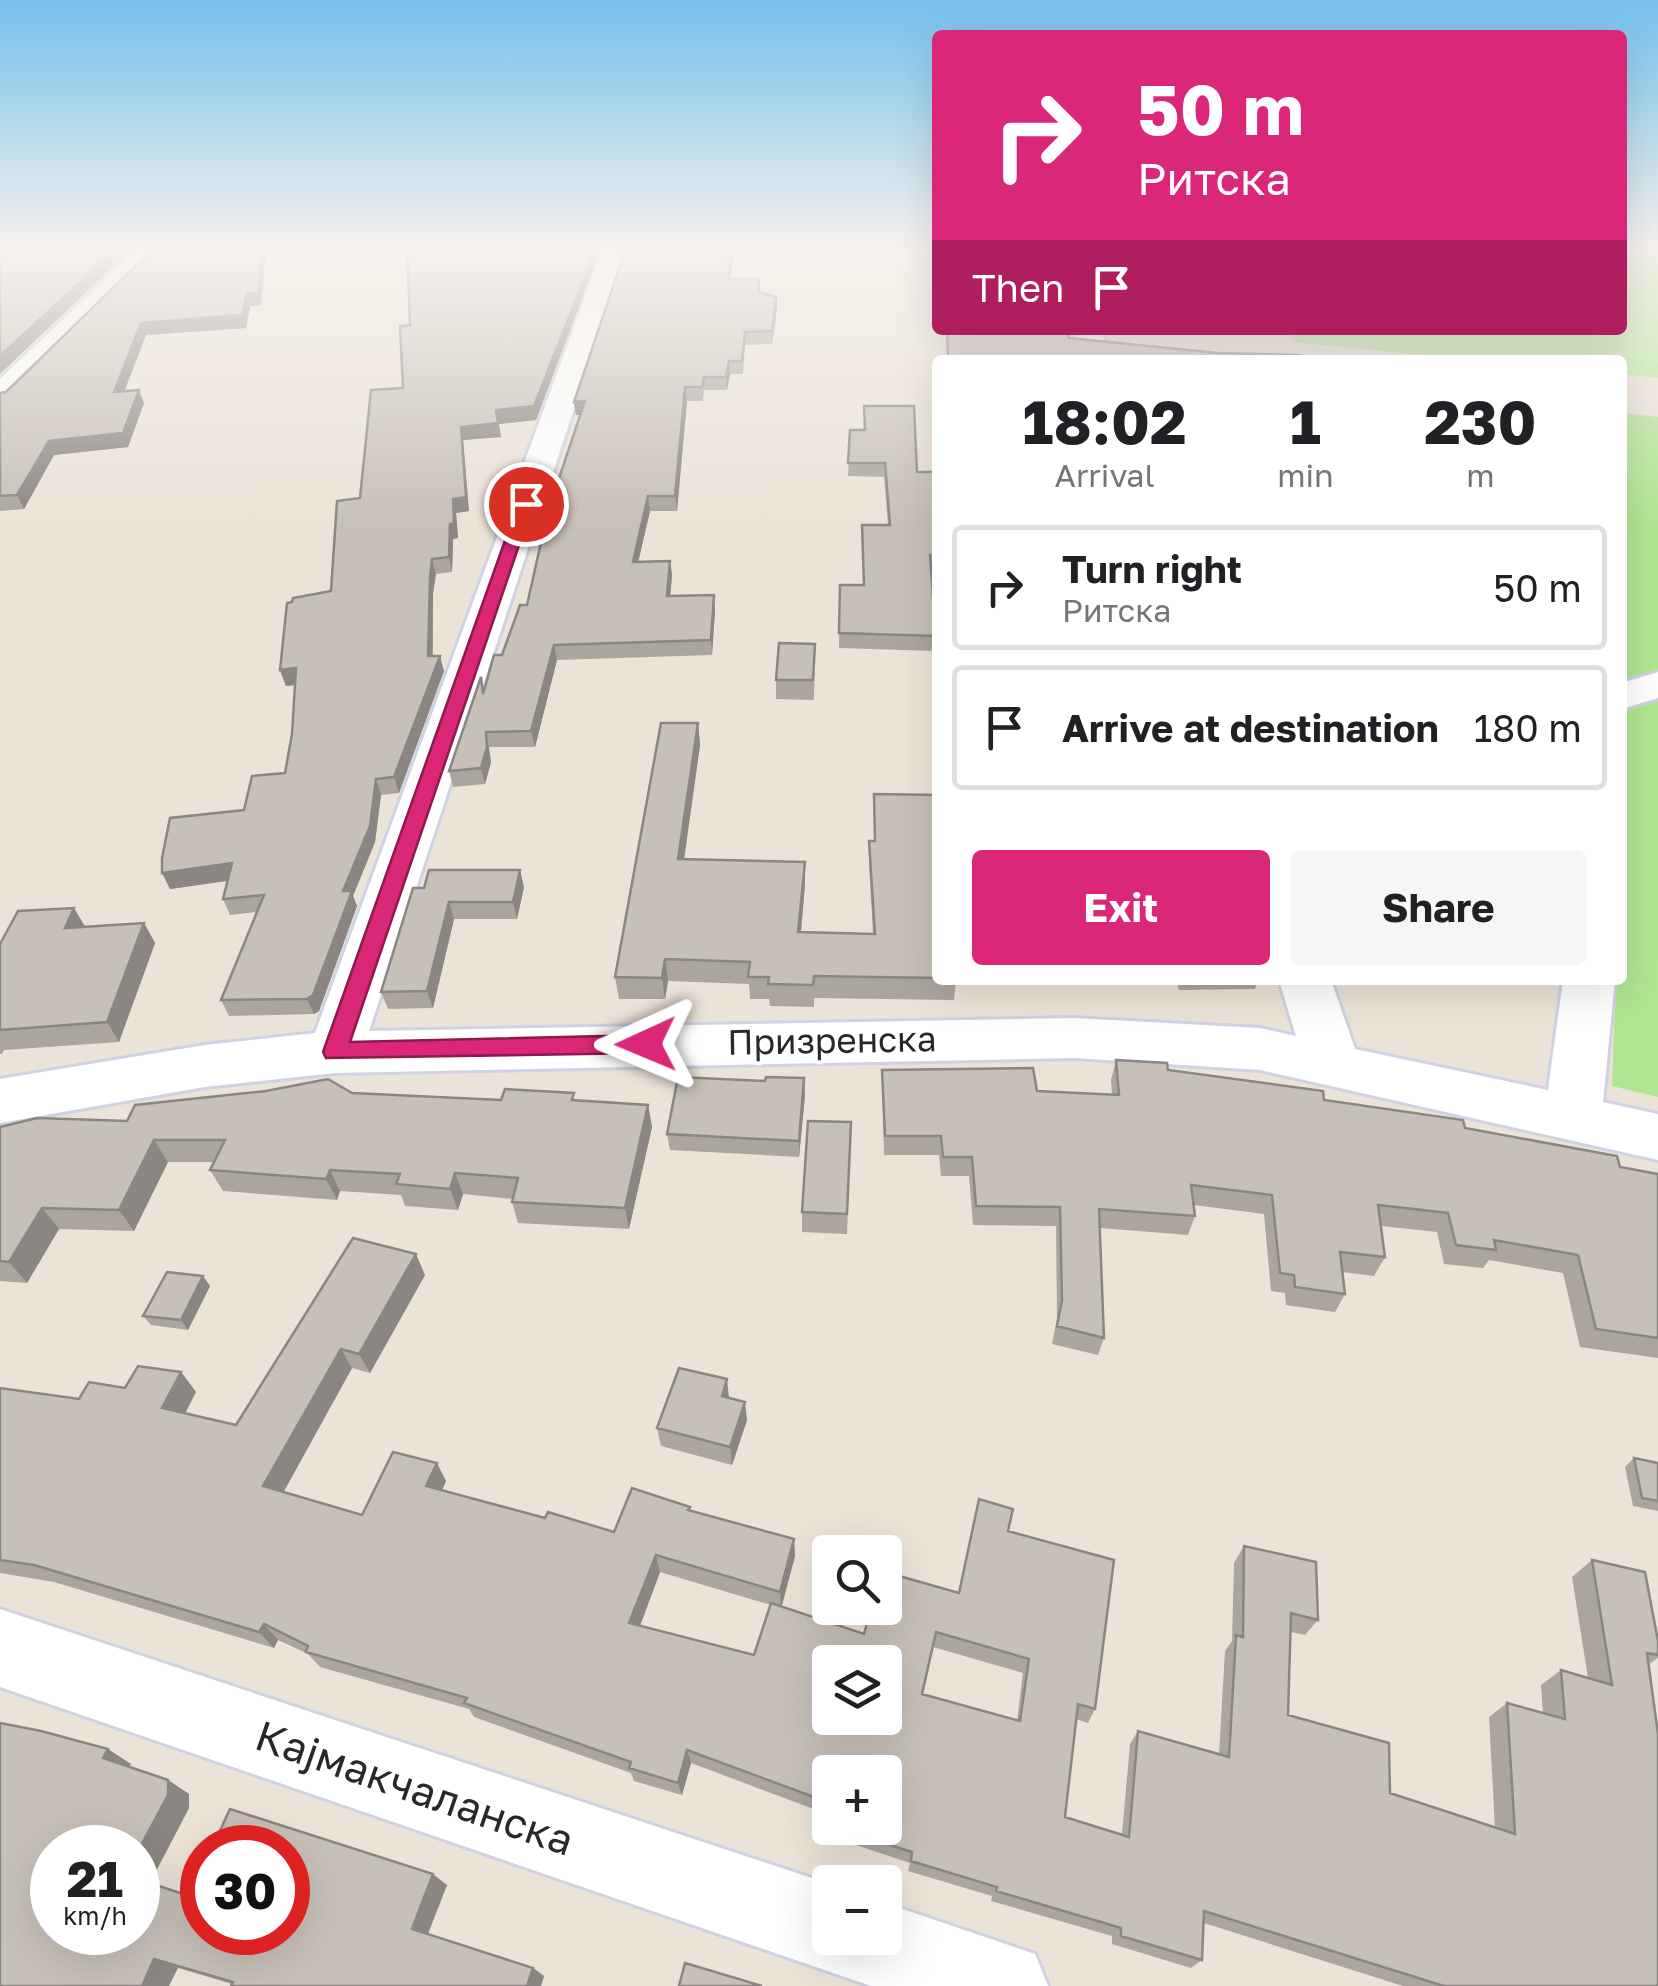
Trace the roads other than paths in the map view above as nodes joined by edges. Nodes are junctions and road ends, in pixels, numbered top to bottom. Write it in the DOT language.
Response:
graph roads {
  1 [pos="57,341"];
  2 [pos="583,341"];
  3 [pos="1092,344"];
  4 [pos="1130,345"];
  5 [pos="0,395"];
  6 [pos="1658,684"];
  7 [pos="1627,695"];
  8 [pos="1306,985"];
  9 [pos="1588,985"];
  10 [pos="335,1052"];
  11 [pos="1332,1062"];
  12 [pos="0,1100"];
  13 [pos="1573,1116"];
  14 [pos="1658,1137"];
  15 [pos="0,1648"];
  16 [pos="812,1922"];
  17 [pos="902,1952"];
  18 [pos="1002,1986"];
  1 -- 5 [label="street"];
  2 -- 10 [label="street"];
  3 -- 4 [label="street"];
  6 -- 7 [label="street"];
  8 -- 11 [label="street"];
  9 -- 13 [label="street"];
  10 -- 11 [label="street, Призренска"];
  10 -- 12 [label="street, Призренска"];
  11 -- 13 [label="street, Призренска"];
  13 -- 14 [label="street, Призренска"];
  15 -- 16 [label="street, Кајмакчаланска"];
  17 -- 18 [label="street"];
}
